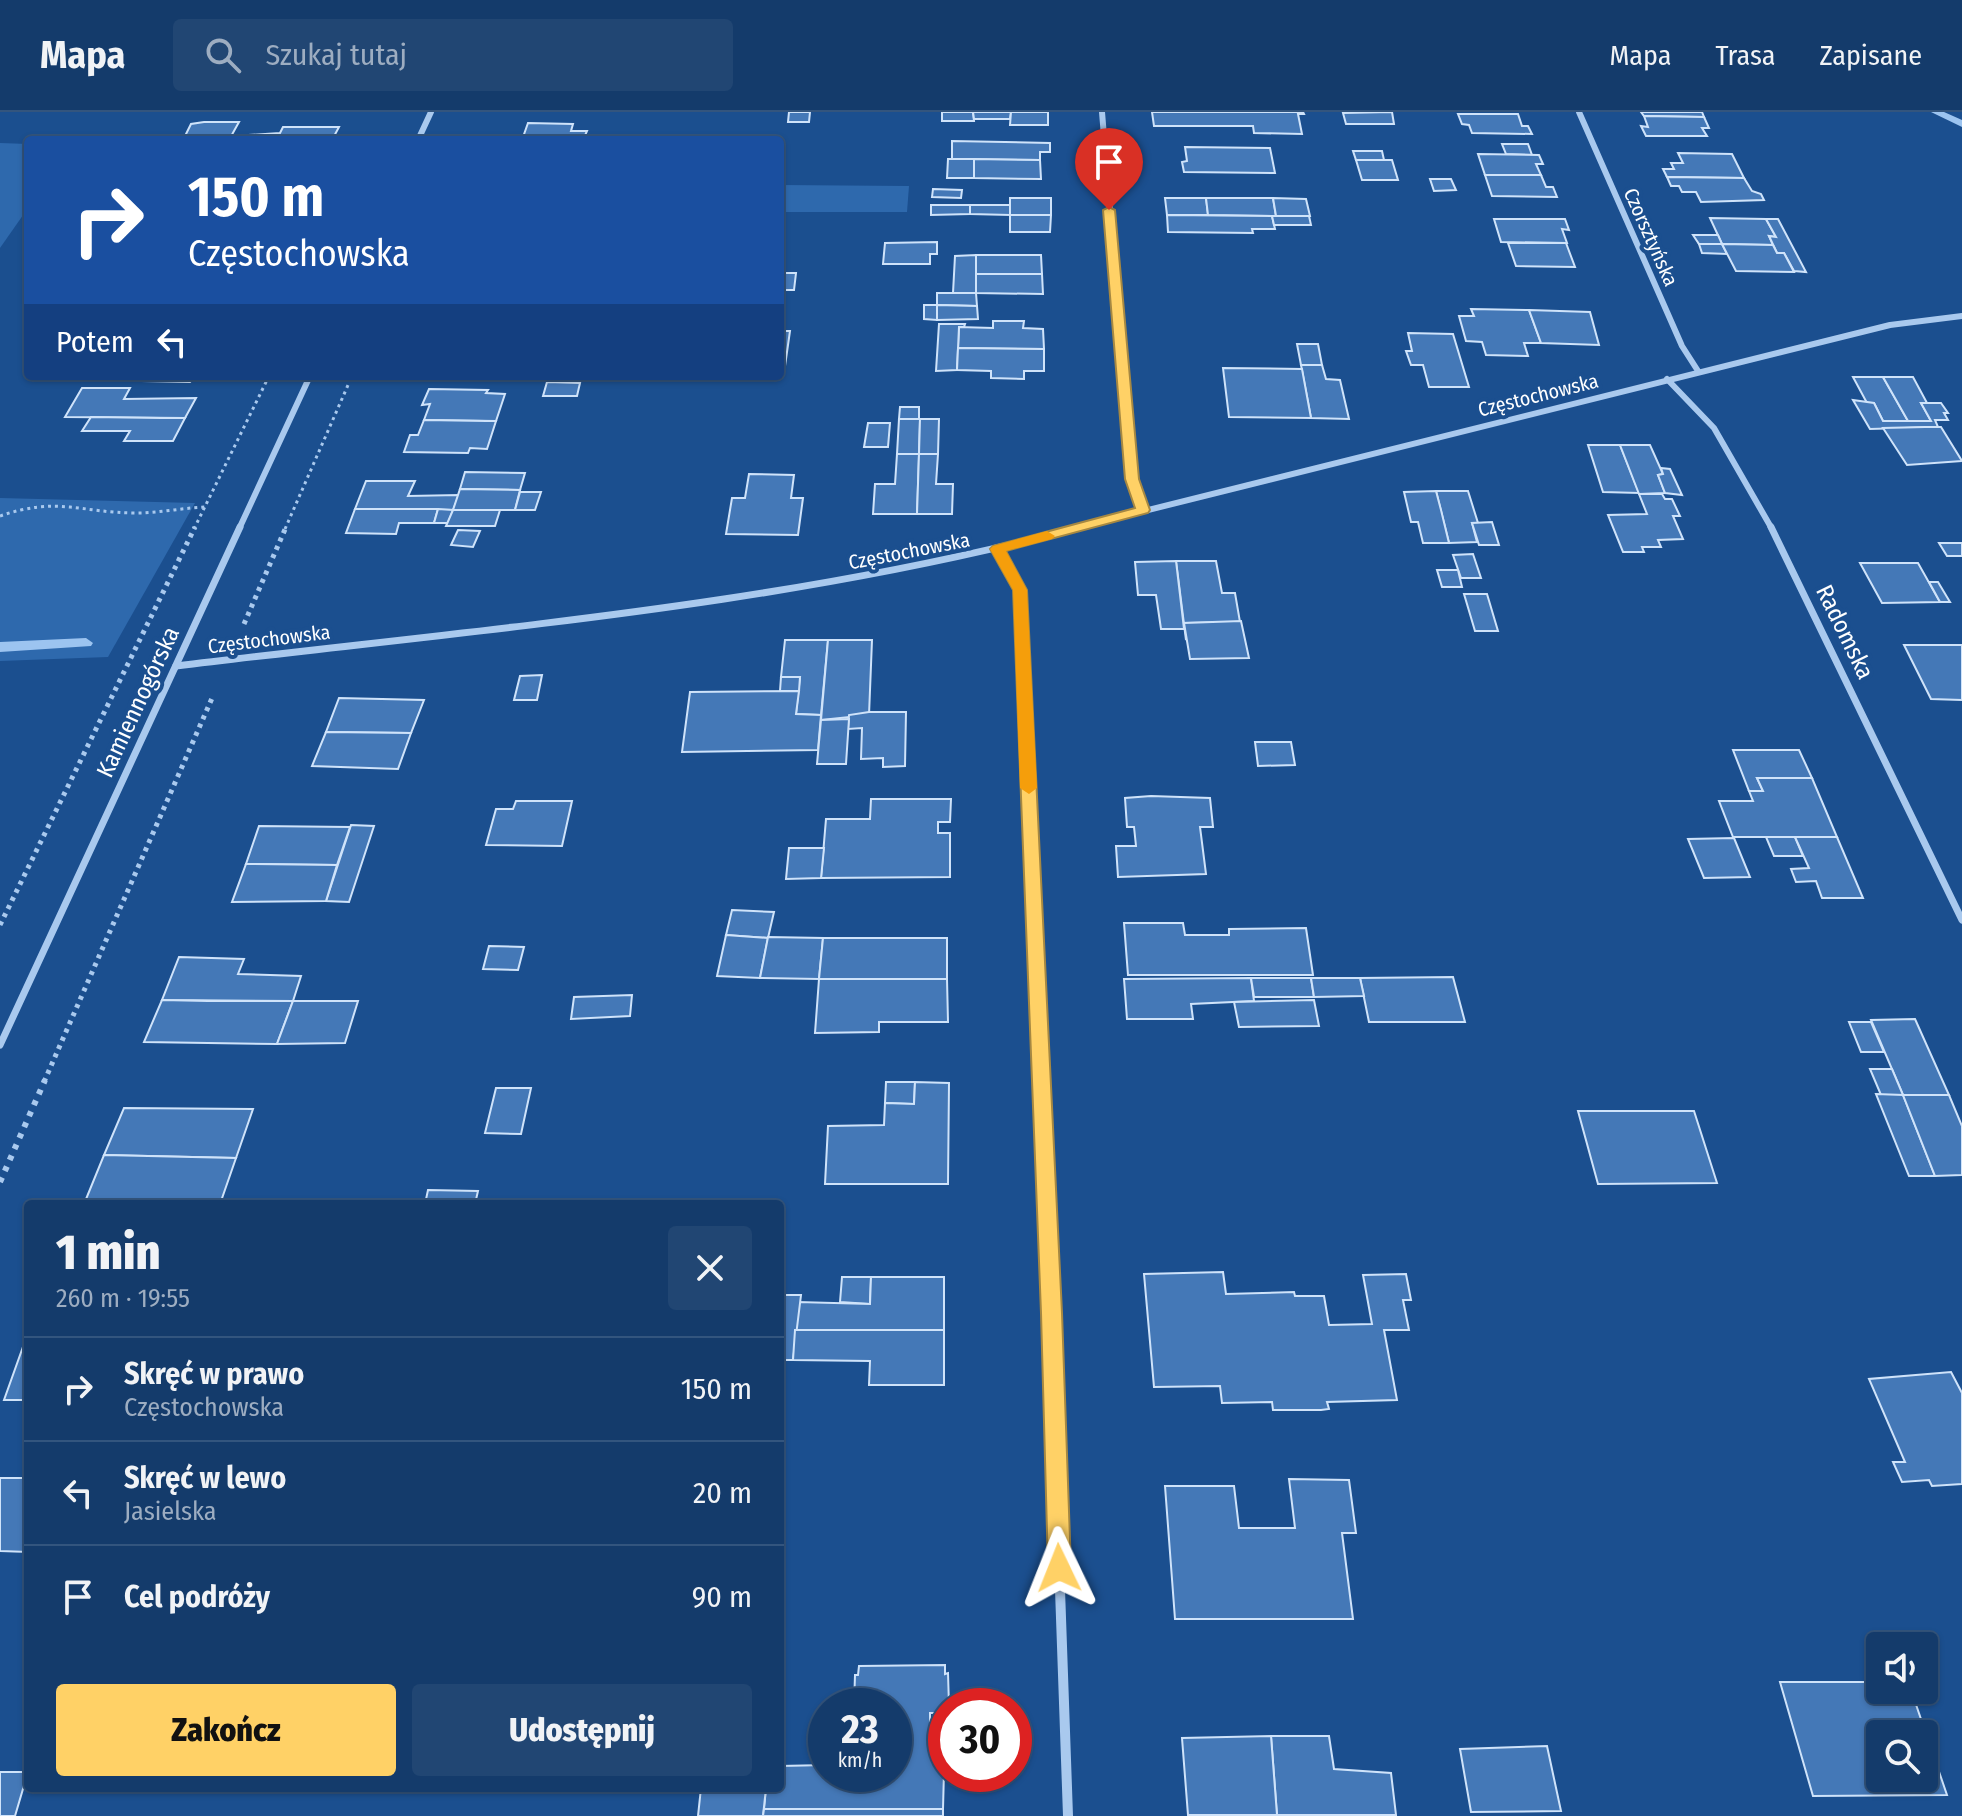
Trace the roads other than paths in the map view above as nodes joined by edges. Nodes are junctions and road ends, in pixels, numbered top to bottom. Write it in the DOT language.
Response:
graph roads {
  1 [pos="431,112"];
  2 [pos="1102,112"];
  3 [pos="1579,112"];
  4 [pos="420,136"];
  5 [pos="1962,316"];
  6 [pos="1698,371"];
  7 [pos="1667,379"];
  8 [pos="308,380"];
  9 [pos="1143,510"];
  10 [pos="998,549"];
  11 [pos="176,666"];
  12 [pos="1962,920"];
  13 [pos="0,1045"];
  14 [pos="1068,1816"];
  1 -- 4 [label="street"];
  2 -- 9 [label="street"];
  3 -- 6 [label="street, Czorsztyńska"];
  5 -- 6 [label="street, Częstochowska"];
  6 -- 7 [label="street, Częstochowska"];
  7 -- 9 [label="street, Częstochowska"];
  7 -- 12 [label="street, Radomska"];
  8 -- 11 [label="street, Kamiennogórska"];
  9 -- 10 [label="street, Częstochowska"];
  10 -- 11 [label="street, Częstochowska"];
  10 -- 14 [label="street"];
  11 -- 13 [label="street, Kamiennogórska"];
}
